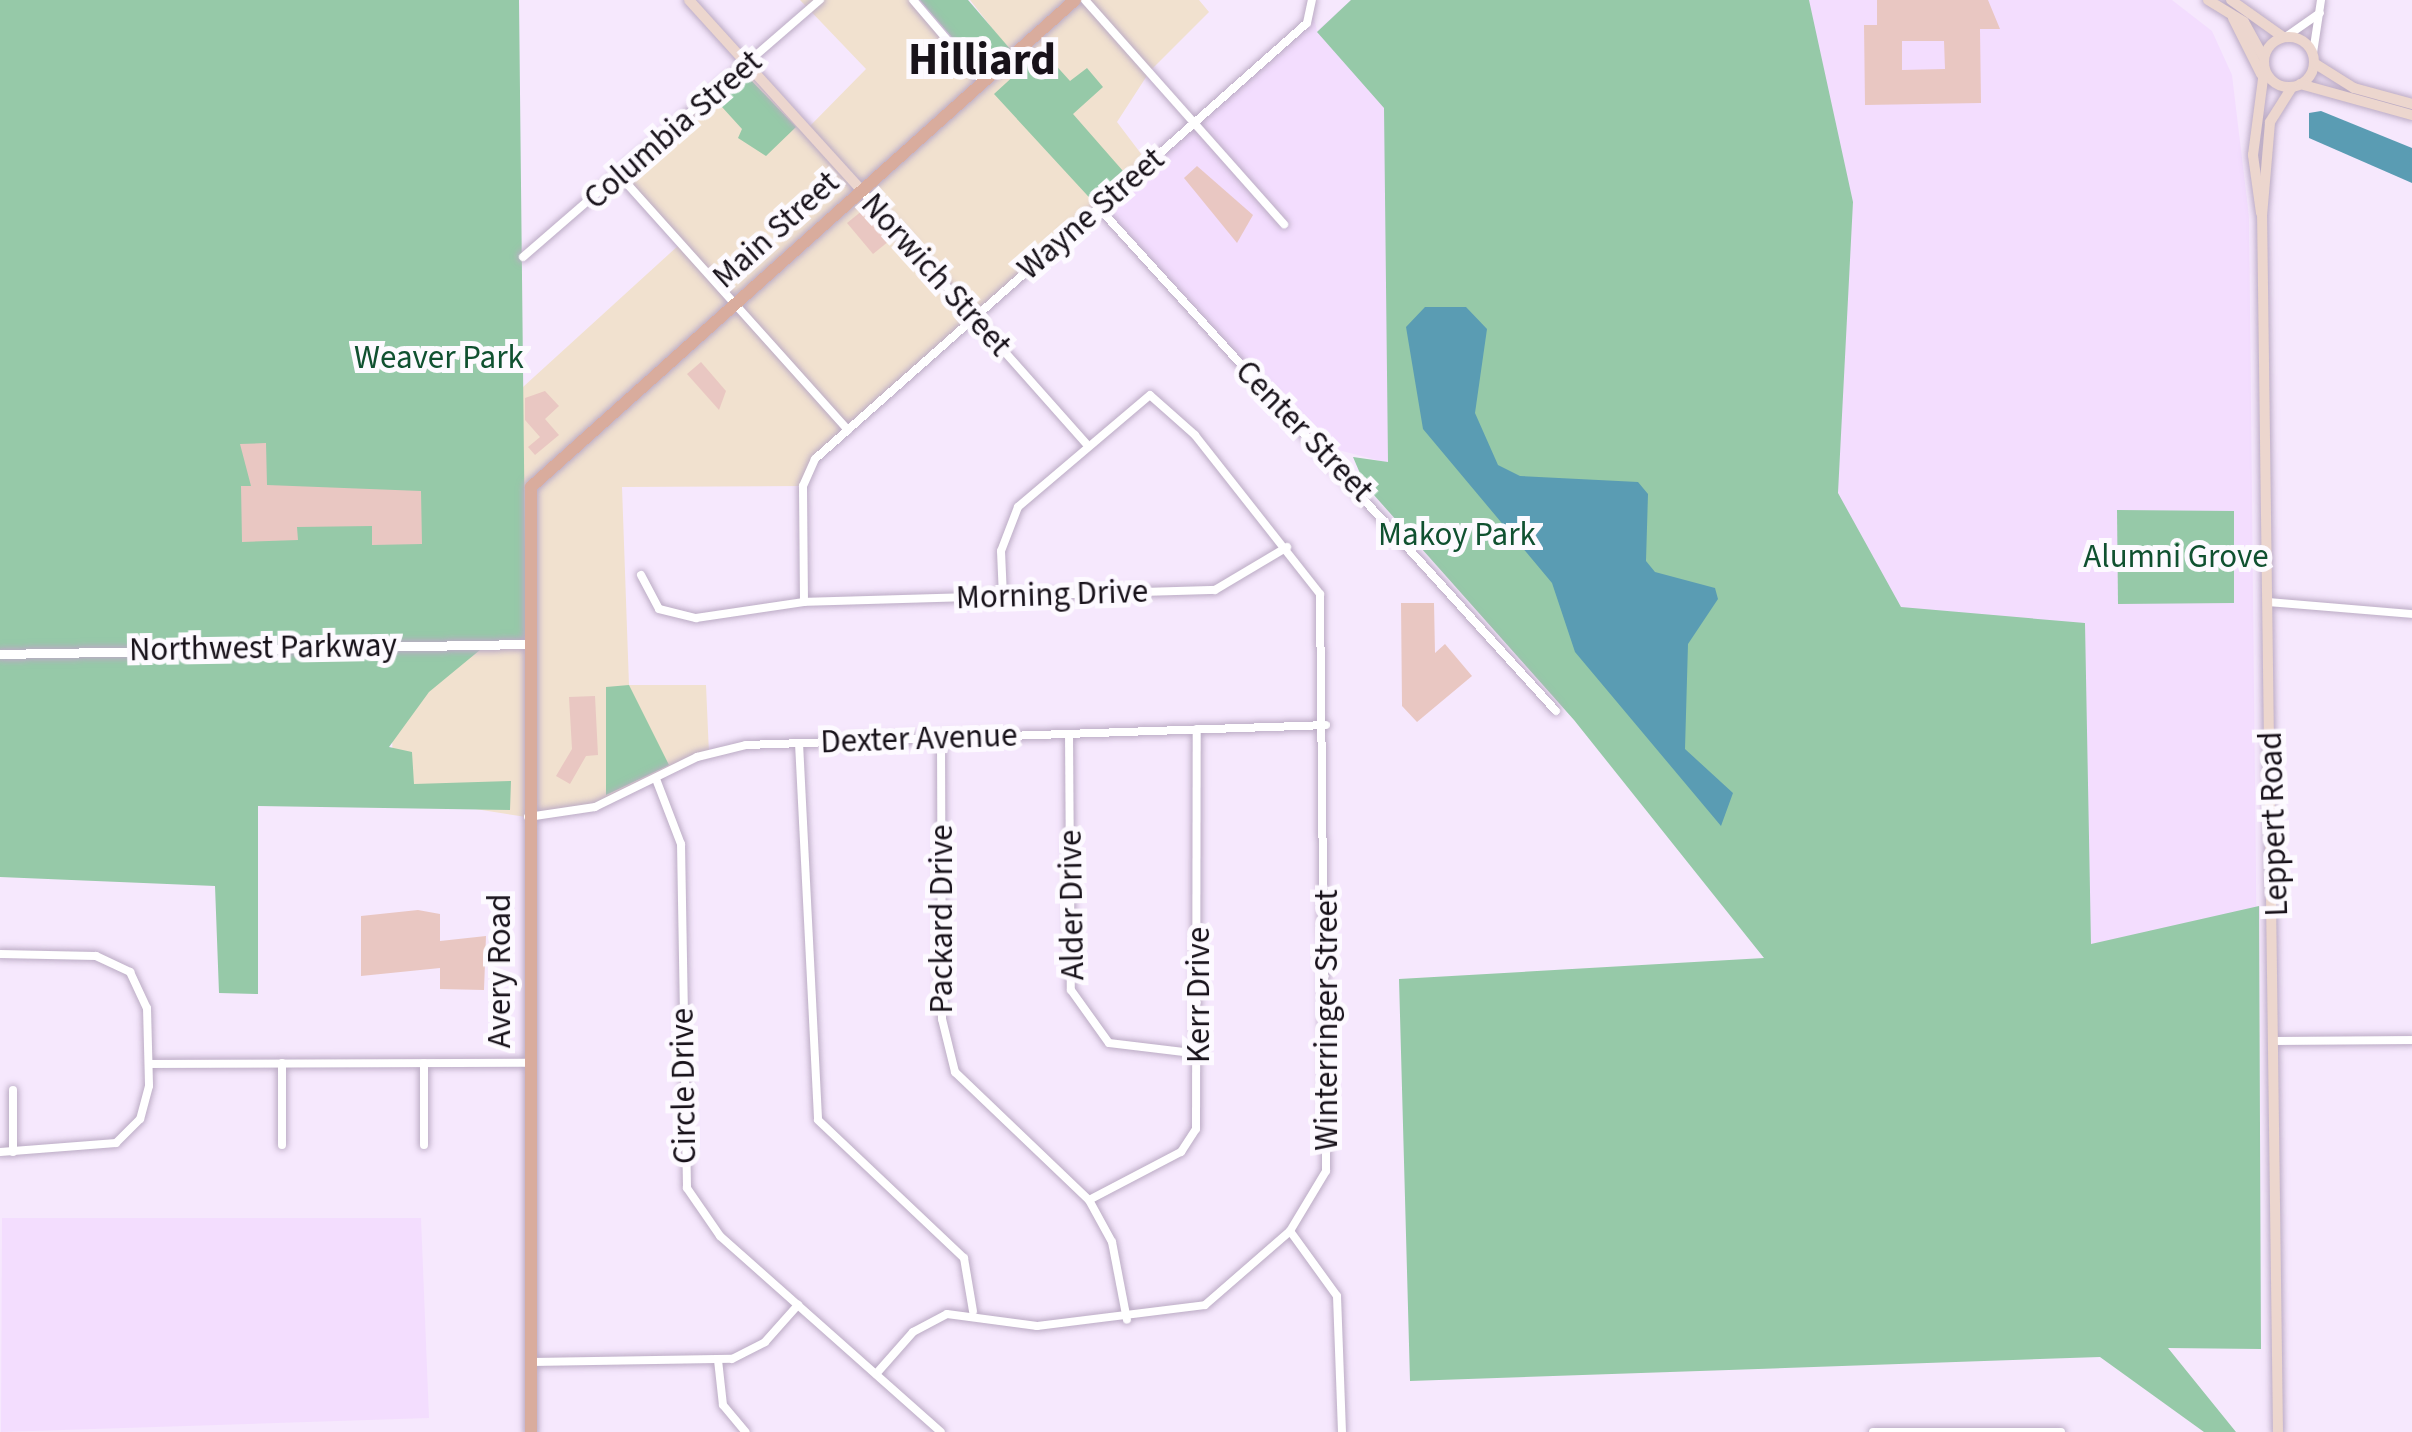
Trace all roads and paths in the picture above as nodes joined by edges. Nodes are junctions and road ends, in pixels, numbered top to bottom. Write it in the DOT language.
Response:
graph roads {
  1 [pos="689,0"];
  2 [pos="820,0"];
  3 [pos="913,0"];
  4 [pos="1075,0"];
  5 [pos="1085,0"];
  6 [pos="1312,0"];
  7 [pos="2209,0"];
  8 [pos="2231,0"];
  9 [pos="2321,0"];
  10 [pos="2321,11"];
  11 [pos="2234,18"];
  12 [pos="2285,36"];
  13 [pos="2313,58"];
  14 [pos="747,64"];
  15 [pos="2264,69"];
  16 [pos="983,82"];
  17 [pos="2296,85"];
  18 [pos="2412,104"];
  19 [pos="2412,115"];
  20 [pos="1194,121"];
  21 [pos="621,177"];
  22 [pos="861,190"];
  23 [pos="1098,207"];
  24 [pos="2262,216"];
  25 [pos="1284,224"];
  26 [pos="523,257"];
  27 [pos="735,303"];
  28 [pos="974,316"];
  29 [pos="848,430"];
  30 [pos="1086,443"];
  31 [pos="526,509"];
  32 [pos="1287,547"];
  33 [pos="641,574"];
  34 [pos="1003,596"];
  35 [pos="804,602"];
  36 [pos="2269,602"];
  37 [pos="2412,614"];
  38 [pos="526,644"];
  39 [pos="0,654"];
  40 [pos="1556,710"];
  41 [pos="1326,725"];
  42 [pos="1198,729"];
  43 [pos="1069,734"];
  44 [pos="940,738"];
  45 [pos="799,743"];
  46 [pos="656,779"];
  47 [pos="526,817"];
  48 [pos="0,954"];
  49 [pos="2277,1040"];
  50 [pos="2412,1040"];
  51 [pos="1200,1054"];
  52 [pos="282,1063"];
  53 [pos="424,1063"];
  54 [pos="528,1063"];
  55 [pos="148,1064"];
  56 [pos="13,1090"];
  57 [pos="282,1145"];
  58 [pos="424,1145"];
  59 [pos="0,1152"];
  60 [pos="13,1152"];
  61 [pos="1089,1200"];
  62 [pos="1290,1232"];
  63 [pos="798,1305"];
  64 [pos="974,1311"];
  65 [pos="1126,1320"];
  66 [pos="718,1360"];
  67 [pos="530,1362"];
  68 [pos="876,1374"];
  69 [pos="1964,1431"];
  70 [pos="531,1432"];
  71 [pos="746,1432"];
  72 [pos="941,1432"];
  73 [pos="1342,1432"];
  74 [pos="1874,1432"];
  75 [pos="2062,1432"];
  76 [pos="2278,1432"];
  1 -- 14 [label="main road, Norwich Street"];
  2 -- 14 [label="street, Columbia Street"];
  3 -- 16 [label="street"];
  4 -- 16 [label="main road, Main Street"];
  5 -- 20 [label="street"];
  6 -- 20 [label="street, Wayne Street"];
  7 -- 11 [label="main road"];
  8 -- 12 [label="main road"];
  9 -- 10 [label="street"];
  10 -- 12 [label="street"];
  10 -- 13 [label="street"];
  11 -- 15 [label="main road"];
  11 -- 15 [label="main road"];
  12 -- 13 [label="main road"];
  12 -- 15 [label="main road"];
  13 -- 17 [label="main road, Leppert Road"];
  13 -- 18 [label="main road"];
  14 -- 21 [label="street, Columbia Street"];
  14 -- 22 [label="main road, Norwich Street"];
  15 -- 17 [label="main road"];
  15 -- 24 [label="main road, Leppert Road"];
  16 -- 22 [label="main road, Main Street"];
  17 -- 19 [label="main road"];
  17 -- 24 [label="main road, Leppert Road"];
  20 -- 23 [label="street, Wayne Street"];
  20 -- 25 [label="street"];
  21 -- 26 [label="street, Columbia Street"];
  21 -- 27 [label="street"];
  22 -- 27 [label="main road, Main Street"];
  22 -- 28 [label="street, Norwich Street"];
  23 -- 28 [label="street, Wayne Street"];
  23 -- 40 [label="street, Center Street"];
  24 -- 36 [label="main road, Leppert Road"];
  27 -- 29 [label="street"];
  27 -- 31 [label="main road, Main Street"];
  28 -- 29 [label="street, Wayne Street"];
  28 -- 30 [label="street, Norwich Street"];
  29 -- 35 [label="street, Wayne Street"];
  30 -- 32 [label="street, Winterringer Street"];
  30 -- 34 [label="street"];
  31 -- 38 [label="main road, Avery Road"];
  32 -- 34 [label="street, Morning Drive"];
  32 -- 41 [label="street, Winterringer Street"];
  33 -- 35 [label="street, Morning Drive"];
  34 -- 35 [label="street, Morning Drive"];
  36 -- 37 [label="street"];
  36 -- 49 [label="main road, Leppert Road"];
  38 -- 39 [label="street, Northwest Parkway"];
  38 -- 47 [label="main road, Avery Road"];
  41 -- 42 [label="street, Dexter Avenue"];
  41 -- 62 [label="street, Winterringer Street"];
  42 -- 43 [label="street, Dexter Avenue"];
  42 -- 51 [label="street, Kerr Drive"];
  43 -- 44 [label="street, Dexter Avenue"];
  43 -- 51 [label="street, Alder Drive"];
  44 -- 45 [label="street, Dexter Avenue"];
  44 -- 61 [label="street, Packard Drive"];
  45 -- 46 [label="street, Dexter Avenue"];
  45 -- 64 [label="street"];
  46 -- 47 [label="street, Dexter Avenue"];
  46 -- 63 [label="street, Circle Drive"];
  47 -- 54 [label="main road, Avery Road"];
  48 -- 55 [label="street"];
  49 -- 50 [label="street"];
  49 -- 76 [label="main road, Leppert Road"];
  51 -- 61 [label="street, Kerr Drive"];
  52 -- 53 [label="street"];
  52 -- 55 [label="street"];
  52 -- 57 [label="street"];
  53 -- 54 [label="street"];
  53 -- 58 [label="street"];
  54 -- 67 [label="main road, Avery Road"];
  55 -- 60 [label="street"];
  56 -- 60 [label="street"];
  59 -- 60 [label="street"];
  61 -- 65 [label="street, Packard Drive"];
  62 -- 65 [label="street, Winterringer Street"];
  62 -- 73 [label="street"];
  63 -- 66 [label="street"];
  63 -- 68 [label="street, Circle Drive"];
  64 -- 65 [label="street, Winterringer Street"];
  64 -- 68 [label="street"];
  66 -- 67 [label="street"];
  66 -- 71 [label="street"];
  67 -- 70 [label="main road, Avery Road"];
  68 -- 72 [label="street, Circle Drive"];
  69 -- 74 [label="street"];
  69 -- 75 [label="street"];
}
